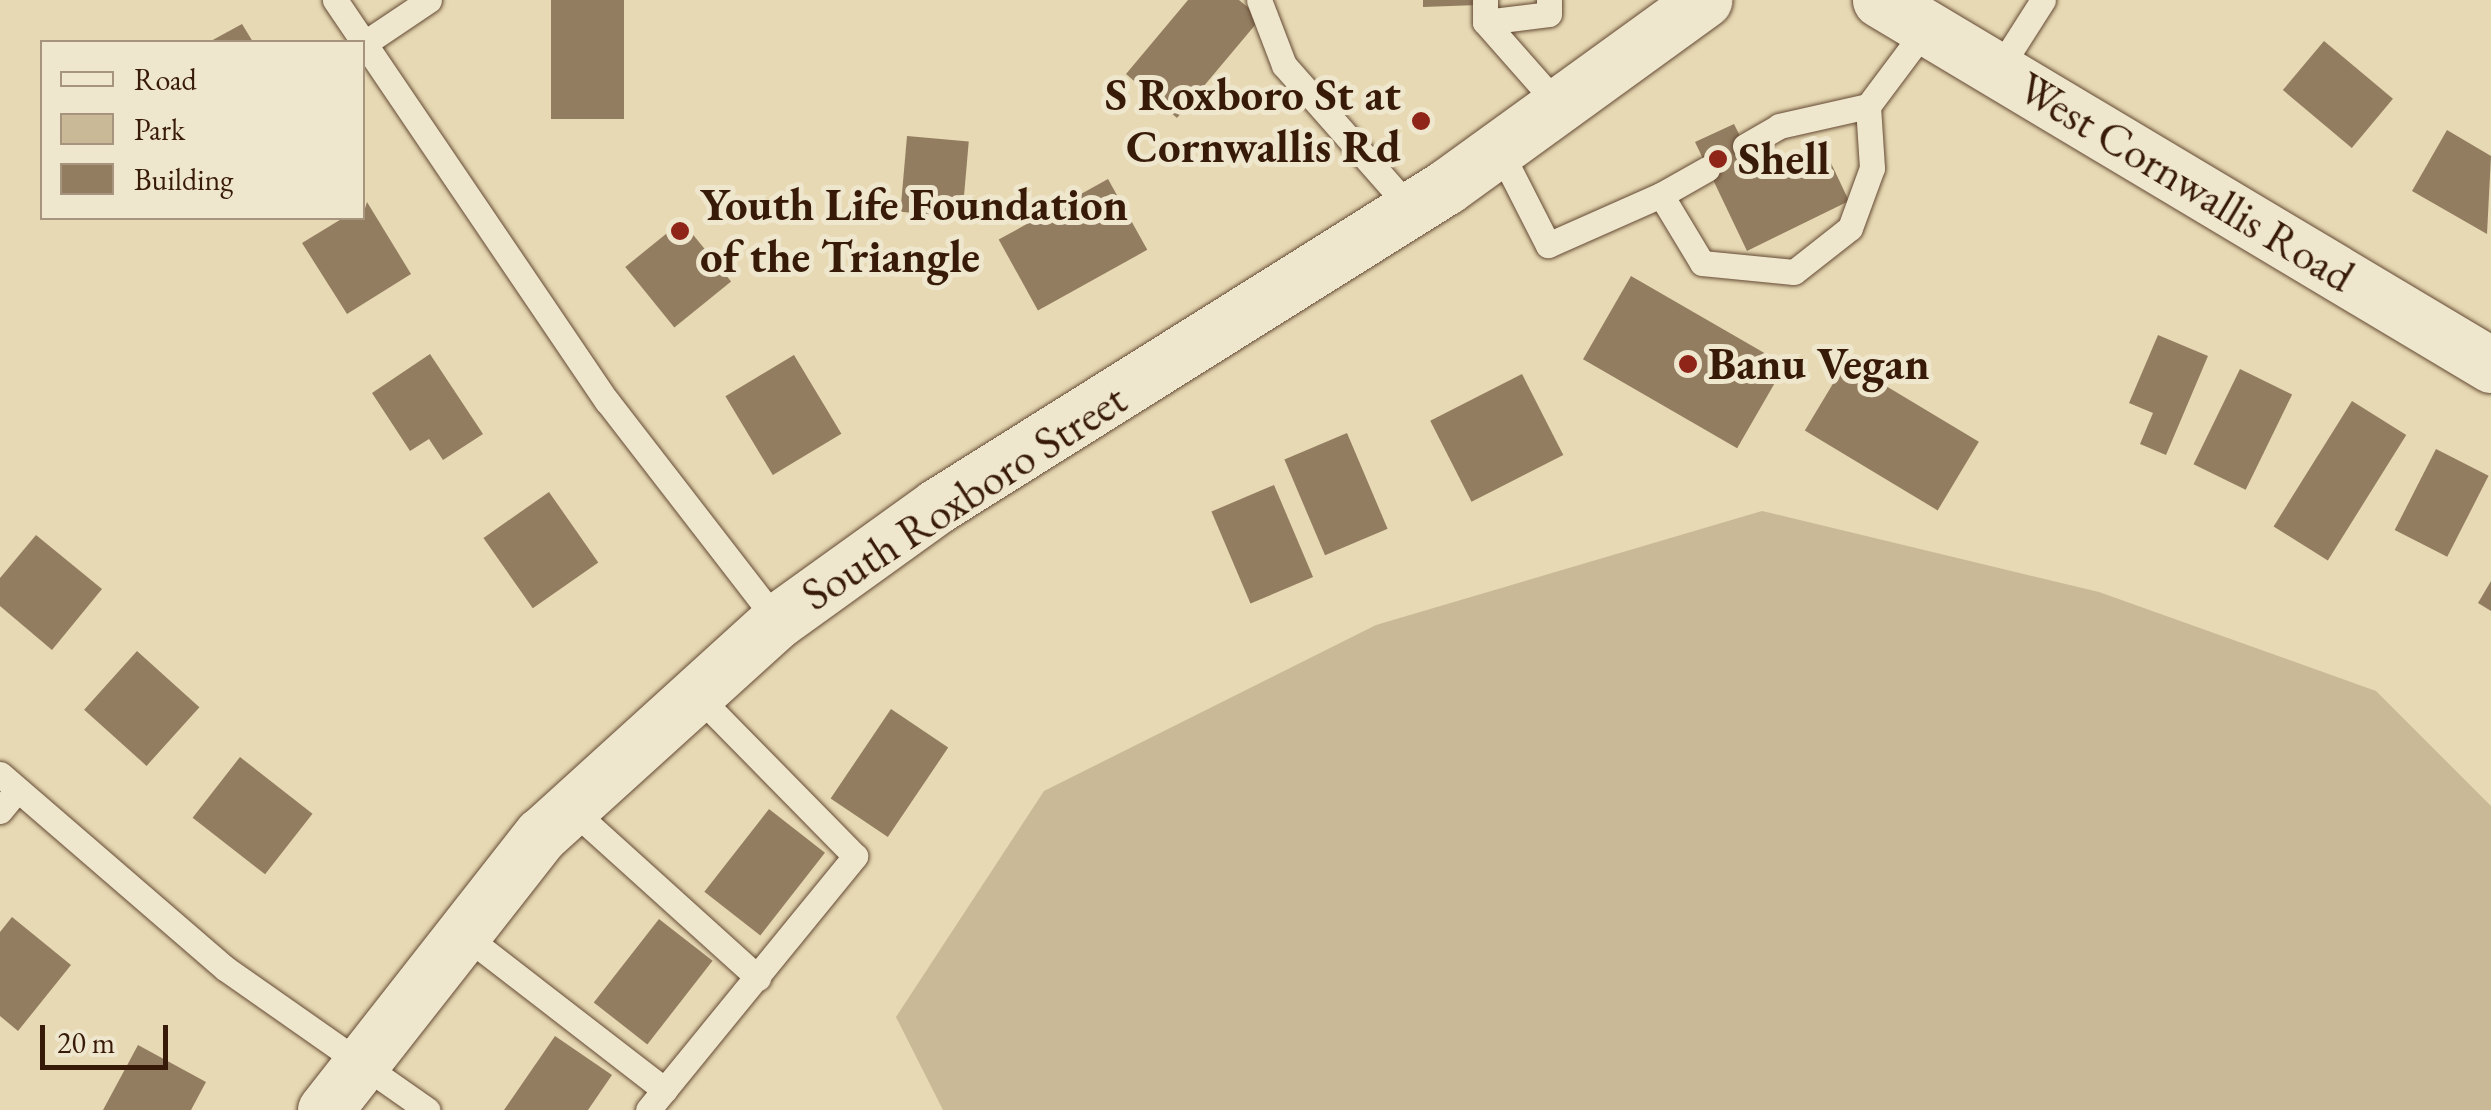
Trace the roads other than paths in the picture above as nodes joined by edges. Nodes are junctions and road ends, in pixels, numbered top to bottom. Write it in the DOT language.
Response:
graph roads {
  1 [pos="334,0"];
  2 [pos="429,0"];
  3 [pos="1259,0"];
  4 [pos="1549,0"];
  5 [pos="1704,0"];
  6 [pos="1880,0"];
  7 [pos="2043,0"];
  8 [pos="1485,11"];
  9 [pos="1927,27"];
  10 [pos="363,40"];
  11 [pos="365,43"];
  12 [pos="1999,70"];
  13 [pos="1559,106"];
  14 [pos="1868,106"];
  15 [pos="1745,146"];
  16 [pos="1499,149"];
  17 [pos="1707,168"];
  18 [pos="1661,195"];
  19 [pos="1412,210"];
  20 [pos="2491,365"];
  21 [pos="777,621"];
  22 [pos="692,690"];
  23 [pos="8,782"];
  24 [pos="569,806"];
  25 [pos="0,810"];
  26 [pos="459,931"];
  27 [pos="758,978"];
  28 [pos="359,1062"];
  29 [pos="665,1090"];
  30 [pos="325,1110"];
  31 [pos="426,1110"];
  32 [pos="648,1110"];
  1 -- 10 [label="lane"];
  2 -- 11 [label="lane"];
  3 -- 19 [label="lane"];
  4 -- 8 [label="lane"];
  5 -- 13 [label="street, South Roxboro Street"];
  6 -- 9 [label="street, West Cornwallis Road"];
  7 -- 12 [label="lane"];
  8 -- 13 [label="lane"];
  9 -- 12 [label="street, West Cornwallis Road"];
  9 -- 14 [label="lane"];
  11 -- 21 [label="lane"];
  12 -- 20 [label="street, West Cornwallis Road"];
  13 -- 16 [label="street, South Roxboro Street"];
  14 -- 15 [label="lane"];
  14 -- 18 [label="lane"];
  16 -- 18 [label="lane"];
  16 -- 19 [label="street, South Roxboro Street"];
  17 -- 18 [label="lane"];
  19 -- 21 [label="street, South Roxboro Street"];
  21 -- 22 [label="street, South Roxboro Street"];
  22 -- 24 [label="street, South Roxboro Street"];
  22 -- 27 [label="lane"];
  23 -- 25 [label="lane"];
  23 -- 28 [label="lane"];
  24 -- 26 [label="street, South Roxboro Street"];
  24 -- 27 [label="lane"];
  26 -- 28 [label="street, South Roxboro Street"];
  26 -- 29 [label="lane"];
  27 -- 29 [label="lane"];
  28 -- 30 [label="street, South Roxboro Street"];
  28 -- 31 [label="lane"];
  29 -- 32 [label="lane"];
}
